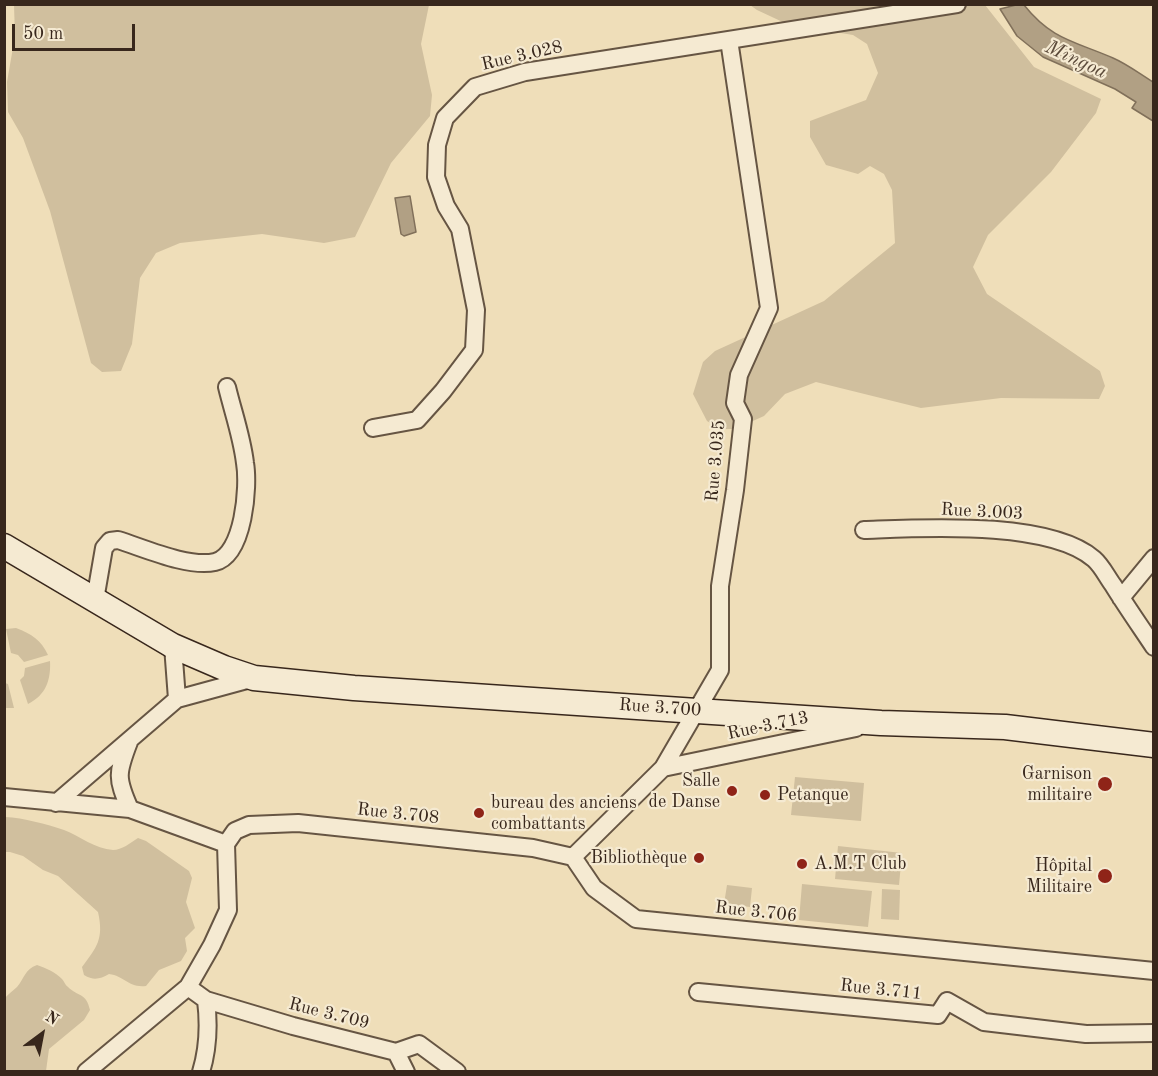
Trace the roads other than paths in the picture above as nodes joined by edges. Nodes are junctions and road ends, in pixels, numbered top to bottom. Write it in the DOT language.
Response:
graph roads {
  1 [pos="957,4"];
  2 [pos="729,40"];
  3 [pos="226,387"];
  4 [pos="373,428"];
  5 [pos="864,531"];
  6 [pos="7,550"];
  7 [pos="1154,558"];
  8 [pos="1121,598"];
  9 [pos="95,600"];
  10 [pos="173,646"];
  11 [pos="1154,647"];
  12 [pos="254,678"];
  13 [pos="177,699"];
  14 [pos="697,711"];
  15 [pos="881,723"];
  16 [pos="130,740"];
  17 [pos="1154,745"];
  18 [pos="663,768"];
  19 [pos="4,797"];
  20 [pos="56,803"];
  21 [pos="130,809"];
  22 [pos="226,844"];
  23 [pos="573,857"];
  24 [pos="1154,971"];
  25 [pos="188,987"];
  26 [pos="698,992"];
  27 [pos="206,1000"];
  28 [pos="1154,1033"];
  29 [pos="396,1052"];
  30 [pos="86,1071"];
  31 [pos="201,1071"];
  32 [pos="406,1071"];
  33 [pos="457,1071"];
  1 -- 2 [label="street, Rue 3.028"];
  2 -- 4 [label="street, Rue 3.028"];
  2 -- 14 [label="street, Rue 3.035"];
  3 -- 9 [label="street"];
  5 -- 8 [label="street, Rue 3.003"];
  6 -- 9 [label="main road, Rue 3.700"];
  7 -- 8 [label="street"];
  8 -- 11 [label="street, Rue 3.003"];
  9 -- 10 [label="main road, Rue 3.700"];
  10 -- 12 [label="main road, Rue 3.700"];
  10 -- 13 [label="street"];
  12 -- 13 [label="street"];
  12 -- 14 [label="main road, Rue 3.700"];
  13 -- 16 [label="street"];
  14 -- 15 [label="main road, Rue 3.700"];
  14 -- 18 [label="street"];
  15 -- 17 [label="main road, Rue 3.700"];
  15 -- 18 [label="street, Rue 3.713"];
  16 -- 20 [label="street"];
  16 -- 21 [label="street"];
  18 -- 23 [label="street"];
  19 -- 20 [label="street"];
  20 -- 21 [label="street"];
  21 -- 22 [label="street"];
  22 -- 23 [label="street, Rue 3.708"];
  22 -- 25 [label="street"];
  23 -- 24 [label="street, Rue 3.706"];
  25 -- 27 [label="street, Rue 3.709"];
  25 -- 30 [label="street"];
  26 -- 28 [label="street, Rue 3.711"];
  27 -- 29 [label="street, Rue 3.709"];
  27 -- 31 [label="street"];
  29 -- 32 [label="street"];
  29 -- 33 [label="street, Rue 3.709"];
}
